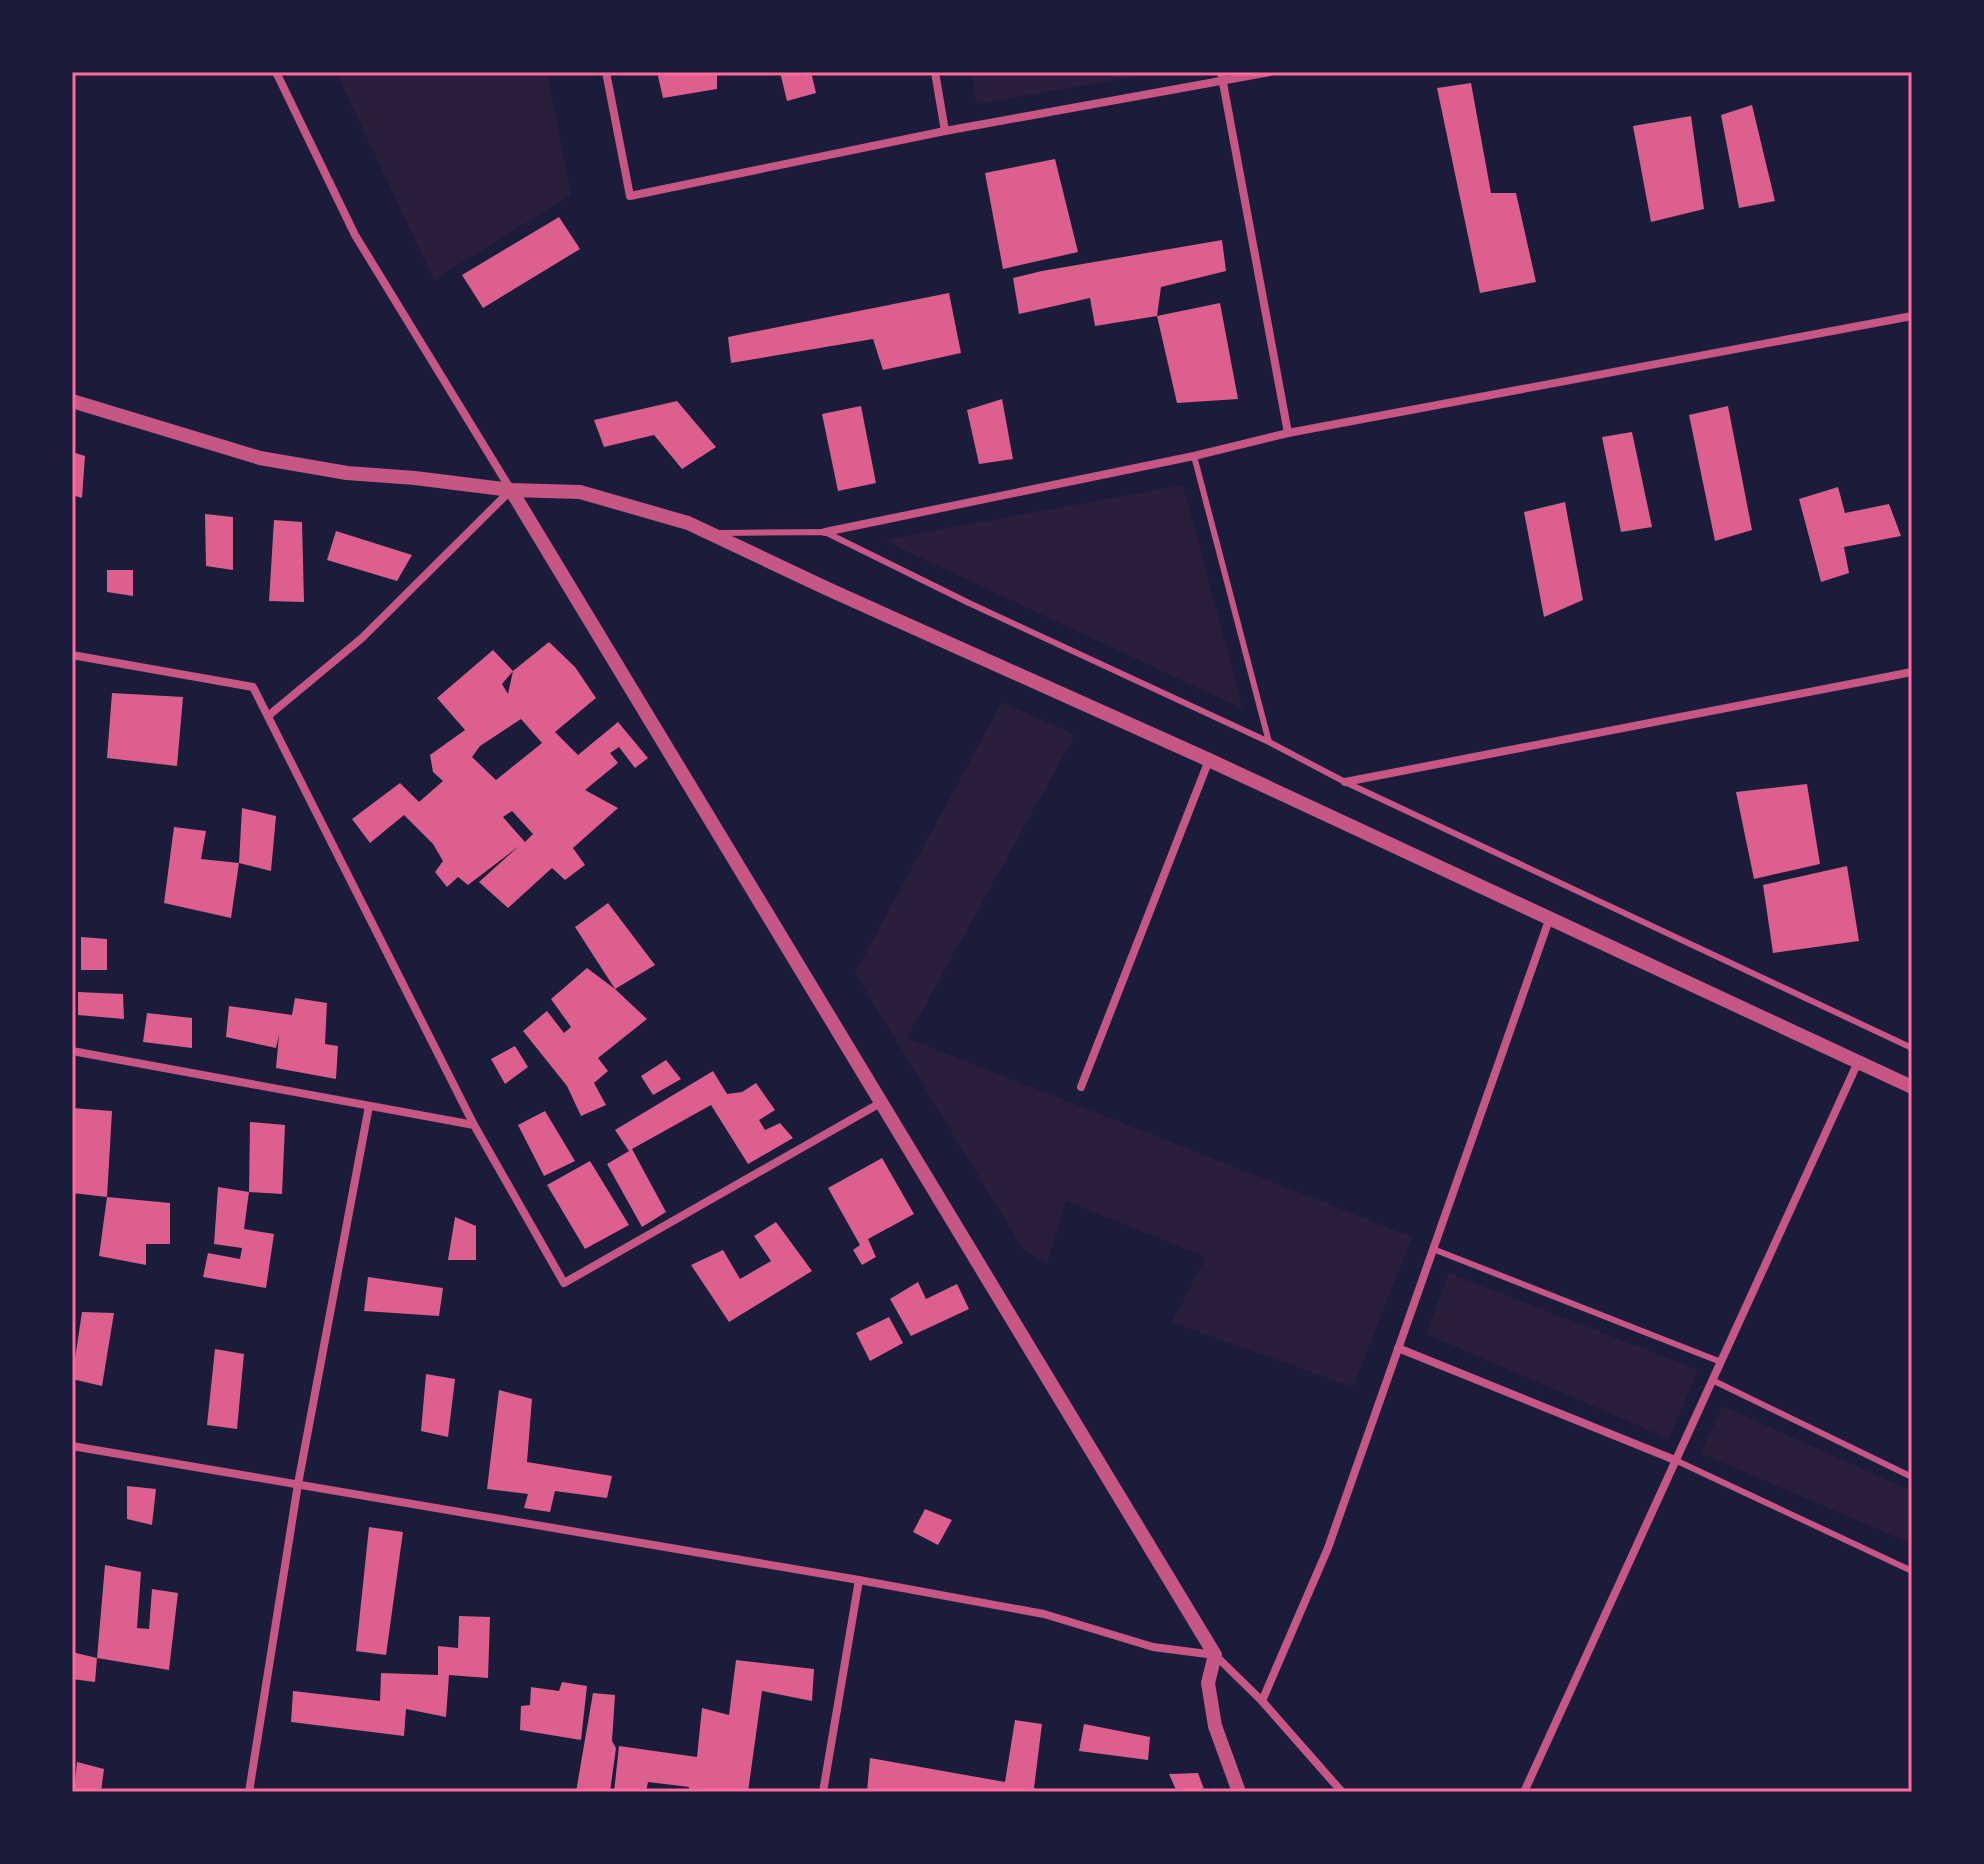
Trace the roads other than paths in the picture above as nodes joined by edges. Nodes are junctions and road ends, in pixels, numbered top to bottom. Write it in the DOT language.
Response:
graph roads {
  1 [pos="276,72"];
  2 [pos="606,72"];
  3 [pos="935,72"];
  4 [pos="1270,72"];
  5 [pos="1222,76"];
  6 [pos="945,131"];
  7 [pos="1912,316"];
  8 [pos="72,401"];
  9 [pos="1288,433"];
  10 [pos="1194,456"];
  11 [pos="511,490"];
  12 [pos="825,532"];
  13 [pos="708,533"];
  14 [pos="72,655"];
  15 [pos="1912,672"];
  16 [pos="268,716"];
  17 [pos="1269,742"];
  18 [pos="1209,760"];
  19 [pos="1345,782"];
  20 [pos="1549,920"];
  21 [pos="1912,1048"];
  22 [pos="72,1051"];
  23 [pos="1858,1061"];
  24 [pos="1081,1087"];
  25 [pos="1912,1087"];
  26 [pos="882,1102"];
  27 [pos="369,1106"];
  28 [pos="474,1125"];
  29 [pos="1433,1249"];
  30 [pos="1398,1348"];
  31 [pos="1721,1362"];
  32 [pos="1712,1380"];
  33 [pos="72,1446"];
  34 [pos="1675,1460"];
  35 [pos="1912,1477"];
  36 [pos="298,1484"];
  37 [pos="1912,1571"];
  38 [pos="859,1580"];
  39 [pos="1215,1655"];
  40 [pos="1262,1701"];
  41 [pos="249,1792"];
  42 [pos="823,1792"];
  43 [pos="1239,1792"];
  44 [pos="1342,1792"];
  45 [pos="1524,1792"];
  1 -- 11 [label="street"];
  2 -- 6 [label="street"];
  3 -- 6 [label="street"];
  4 -- 5 [label="street"];
  5 -- 6 [label="street"];
  5 -- 9 [label="street"];
  7 -- 9 [label="street"];
  8 -- 11 [label="street"];
  9 -- 10 [label="street"];
  10 -- 12 [label="street"];
  10 -- 17 [label="lane"];
  11 -- 13 [label="street"];
  11 -- 16 [label="street"];
  11 -- 26 [label="street"];
  12 -- 13 [label="lane"];
  12 -- 17 [label="lane"];
  13 -- 18 [label="street"];
  14 -- 16 [label="street"];
  15 -- 19 [label="street"];
  16 -- 28 [label="street"];
  17 -- 19 [label="lane"];
  18 -- 20 [label="street"];
  18 -- 24 [label="street"];
  19 -- 21 [label="lane"];
  20 -- 23 [label="street"];
  20 -- 29 [label="street"];
  22 -- 27 [label="street"];
  23 -- 25 [label="street"];
  23 -- 31 [label="street"];
  26 -- 28 [label="street"];
  26 -- 39 [label="street"];
  27 -- 28 [label="street"];
  27 -- 36 [label="street"];
  29 -- 30 [label="street"];
  29 -- 31 [label="lane"];
  30 -- 34 [label="street"];
  30 -- 40 [label="street"];
  31 -- 32 [label="street"];
  32 -- 34 [label="street"];
  32 -- 35 [label="lane"];
  33 -- 36 [label="street"];
  34 -- 37 [label="lane"];
  34 -- 45 [label="street"];
  36 -- 38 [label="street"];
  36 -- 41 [label="street"];
  38 -- 39 [label="street"];
  38 -- 42 [label="street"];
  39 -- 40 [label="street"];
  39 -- 43 [label="street"];
  40 -- 44 [label="street"];
}
